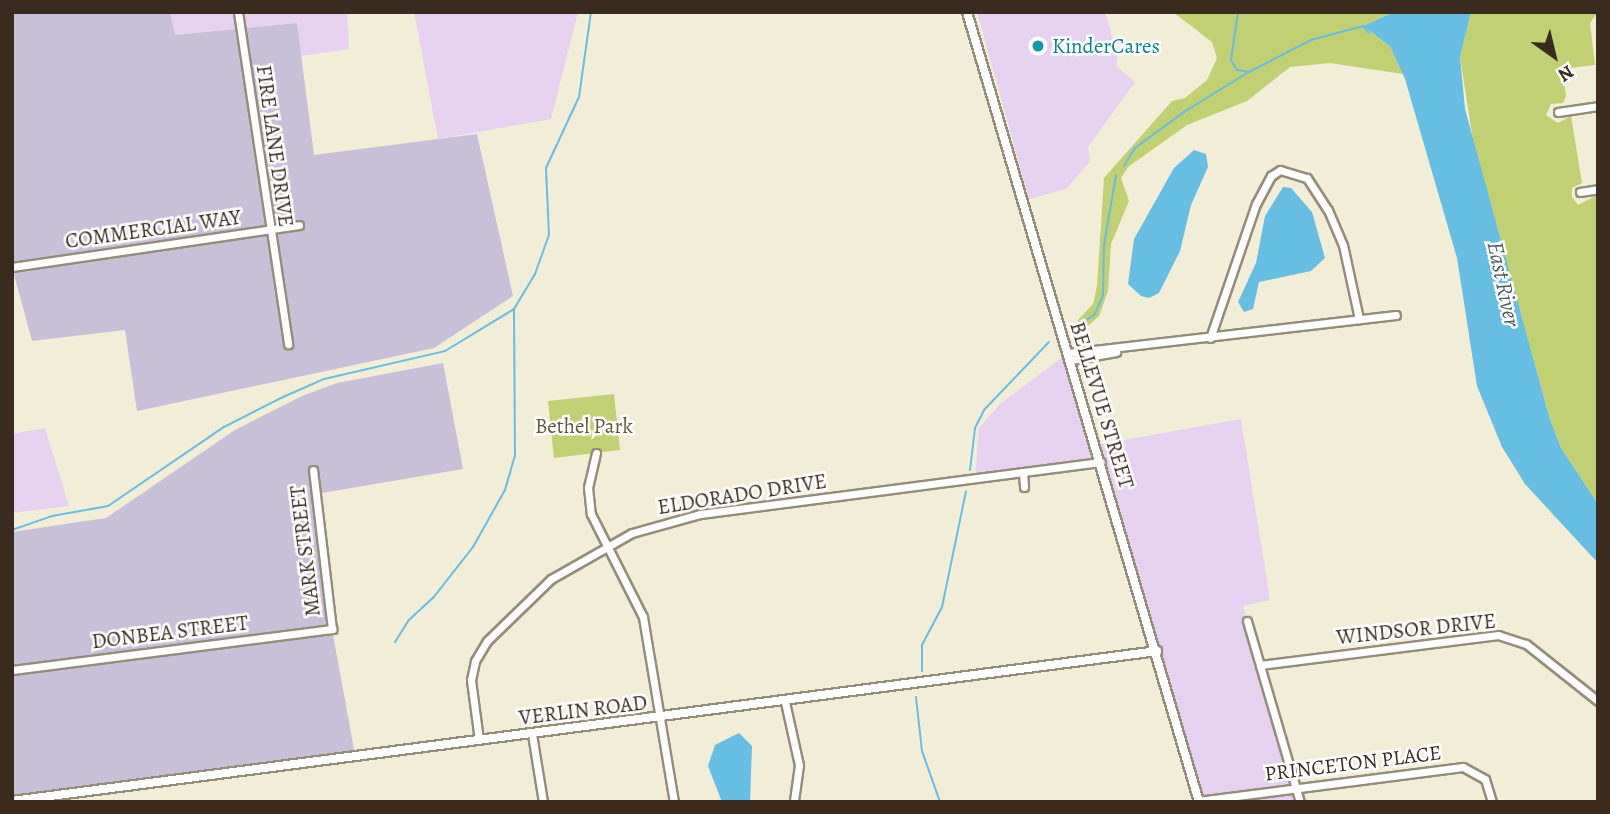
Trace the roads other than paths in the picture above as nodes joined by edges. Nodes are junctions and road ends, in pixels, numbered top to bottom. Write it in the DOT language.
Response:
graph roads {
  1 [pos="237,12"];
  2 [pos="969,15"];
  3 [pos="1598,106"];
  4 [pos="1558,112"];
  5 [pos="1598,190"];
  6 [pos="1580,192"];
  7 [pos="299,225"];
  8 [pos="270,230"];
  9 [pos="12,267"];
  10 [pos="1396,315"];
  11 [pos="1359,319"];
  12 [pos="1210,338"];
  13 [pos="289,344"];
  14 [pos="1069,357"];
  15 [pos="596,453"];
  16 [pos="1101,462"];
  17 [pos="313,470"];
  18 [pos="1023,472"];
  19 [pos="1024,487"];
  20 [pos="607,545"];
  21 [pos="1247,621"];
  22 [pos="332,629"];
  23 [pos="1157,652"];
  24 [pos="1260,665"];
  25 [pos="12,670"];
  26 [pos="1598,701"];
  27 [pos="785,702"];
  28 [pos="657,718"];
  29 [pos="532,734"];
  30 [pos="479,740"];
  31 [pos="1296,788"];
  32 [pos="12,801"];
  33 [pos="1198,801"];
  34 [pos="543,802"];
  35 [pos="674,802"];
  36 [pos="794,802"];
  37 [pos="1300,802"];
  38 [pos="1492,802"];
  1 -- 8 [label="street, FIRE LANE DRIVE"];
  2 -- 14 [label="street, BELLEVUE STREET"];
  3 -- 4 [label="street"];
  5 -- 6 [label="street"];
  7 -- 8 [label="street, COMMERCIAL WAY"];
  8 -- 9 [label="street, COMMERCIAL WAY"];
  8 -- 13 [label="street, FIRE LANE DRIVE"];
  10 -- 11 [label="street"];
  11 -- 12 [label="street"];
  11 -- 12 [label="street"];
  12 -- 14 [label="street"];
  14 -- 16 [label="street, BELLEVUE STREET"];
  15 -- 20 [label="street"];
  16 -- 18 [label="street, ELDORADO DRIVE"];
  16 -- 23 [label="street, BELLEVUE STREET"];
  17 -- 22 [label="street, MARK STREET"];
  18 -- 19 [label="street"];
  18 -- 20 [label="street, ELDORADO DRIVE"];
  20 -- 28 [label="street"];
  20 -- 30 [label="street, ELDORADO DRIVE"];
  21 -- 24 [label="street"];
  22 -- 25 [label="street, DONBEA STREET"];
  23 -- 27 [label="street, VERLIN ROAD"];
  23 -- 33 [label="street, BELLEVUE STREET"];
  24 -- 26 [label="street, WINDSOR DRIVE"];
  24 -- 31 [label="street"];
  27 -- 28 [label="street, VERLIN ROAD"];
  27 -- 36 [label="street"];
  28 -- 29 [label="street, VERLIN ROAD"];
  28 -- 35 [label="street"];
  29 -- 30 [label="street, VERLIN ROAD"];
  29 -- 34 [label="street"];
  30 -- 32 [label="street, VERLIN ROAD"];
  31 -- 33 [label="street, PRINCETON PLACE"];
  31 -- 37 [label="street"];
  31 -- 38 [label="street, PRINCETON PLACE"];
}
